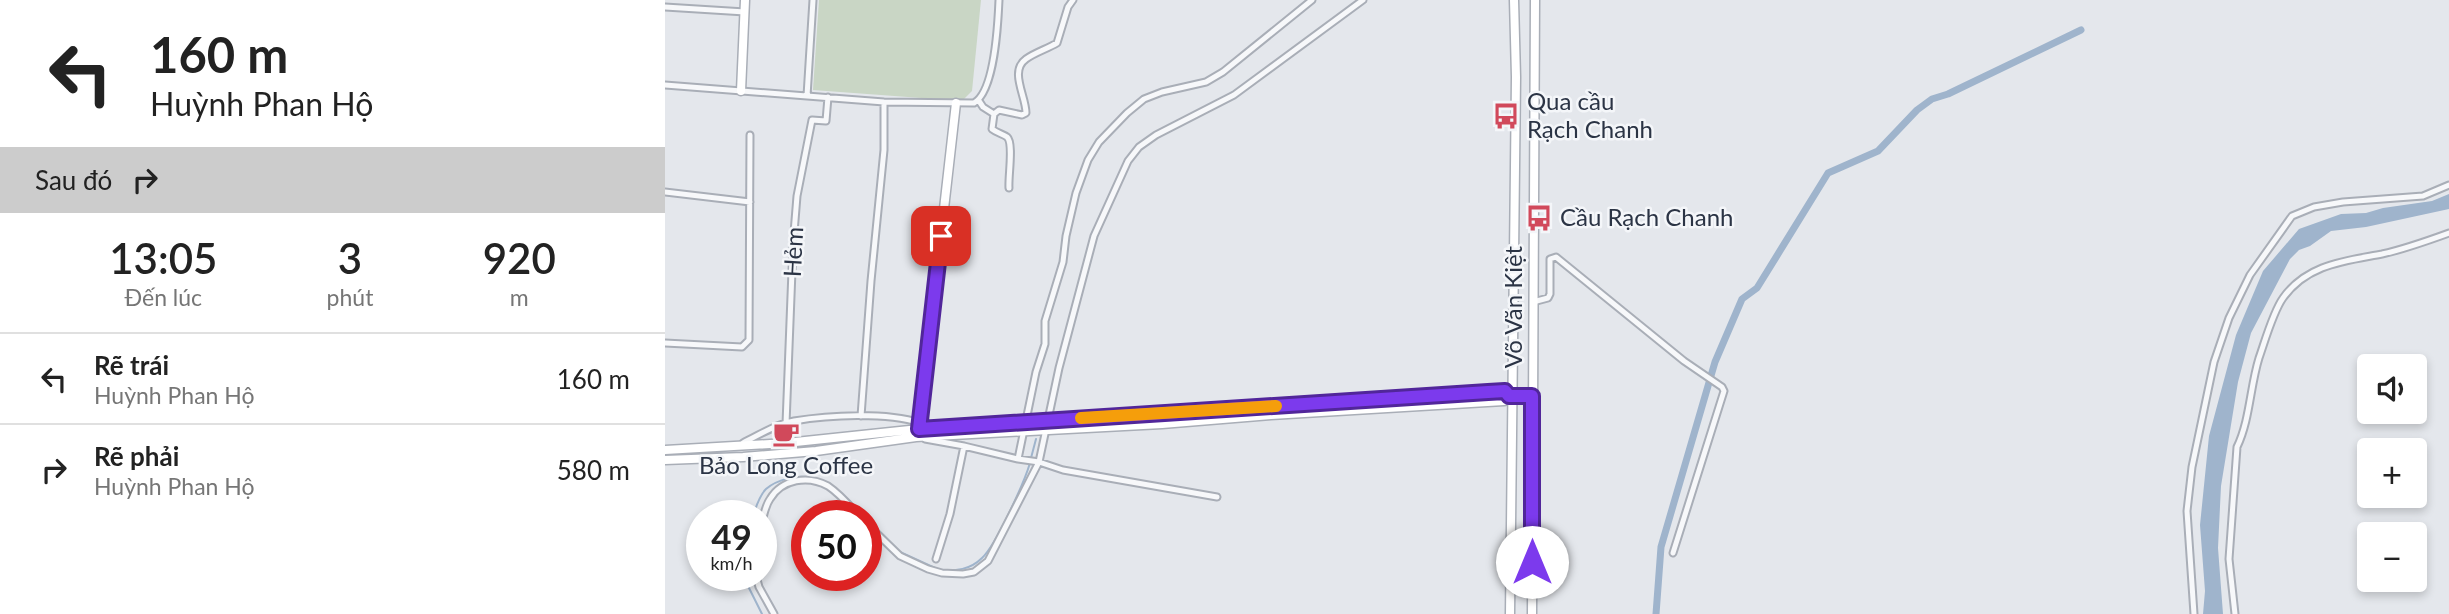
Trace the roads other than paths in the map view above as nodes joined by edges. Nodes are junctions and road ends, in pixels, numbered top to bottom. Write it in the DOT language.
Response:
graph roads {
  1 [pos="679,0"];
  2 [pos="745,0"];
  3 [pos="814,0"];
  4 [pos="999,0"];
  5 [pos="1073,0"];
  6 [pos="1312,0"];
  7 [pos="1363,0"];
  8 [pos="1514,0"];
  9 [pos="1535,0"];
  10 [pos="665,7"];
  11 [pos="678,8"];
  12 [pos="744,12"];
  13 [pos="665,85"];
  14 [pos="741,91"];
  15 [pos="807,96"];
  16 [pos="828,97"];
  17 [pos="979,101"];
  18 [pos="884,102"];
  19 [pos="956,103"];
  20 [pos="994,114"];
  21 [pos="750,135"];
  22 [pos="2449,185"];
  23 [pos="1009,188"];
  24 [pos="665,192"];
  25 [pos="750,202"];
  26 [pos="2449,233"];
  27 [pos="1533,302"];
  28 [pos="665,343"];
  29 [pos="1511,396"];
  30 [pos="1532,396"];
  31 [pos="861,416"];
  32 [pos="1049,420"];
  33 [pos="786,424"];
  34 [pos="1026,427"];
  35 [pos="918,430"];
  36 [pos="1047,431"];
  37 [pos="964,446"];
  38 [pos="738,447"];
  39 [pos="665,450"];
  40 [pos="665,460"];
  41 [pos="1020,460"];
  42 [pos="1037,463"];
  43 [pos="1217,497"];
  44 [pos="769,500"];
  45 [pos="842,500"];
  46 [pos="882,540"];
  47 [pos="1673,553"];
  48 [pos="936,559"];
  49 [pos="763,591"];
  50 [pos="774,614"];
  51 [pos="1510,614"];
  52 [pos="1532,614"];
  53 [pos="2194,614"];
  54 [pos="2235,614"];
  1 -- 11 [label="street"];
  2 -- 12 [label="street"];
  3 -- 15 [label="street"];
  4 -- 17 [label="street"];
  5 -- 20 [label="street"];
  6 -- 34 [label="street"];
  7 -- 32 [label="street"];
  8 -- 29 [label="street, Võ Văn Kiệt"];
  9 -- 27 [label="street, Võ Văn Kiệt"];
  10 -- 11 [label="street"];
  11 -- 12 [label="street"];
  12 -- 14 [label="street"];
  13 -- 14 [label="street"];
  14 -- 15 [label="street"];
  15 -- 16 [label="street"];
  16 -- 18 [label="street"];
  16 -- 33 [label="street, Hẻm"];
  17 -- 19 [label="street"];
  17 -- 20 [label="street"];
  18 -- 19 [label="street"];
  18 -- 31 [label="street"];
  19 -- 35 [label="street"];
  20 -- 23 [label="street"];
  21 -- 25 [label="street"];
  22 -- 53 [label="street"];
  24 -- 25 [label="street"];
  25 -- 28 [label="street"];
  26 -- 54 [label="street"];
  27 -- 30 [label="street, Võ Văn Kiệt"];
  27 -- 47 [label="street"];
  29 -- 30 [label="street"];
  29 -- 32 [label="street"];
  29 -- 36 [label="street"];
  29 -- 51 [label="street, Võ Văn Kiệt"];
  30 -- 52 [label="street, Võ Văn Kiệt"];
  31 -- 33 [label="street"];
  31 -- 35 [label="street"];
  32 -- 34 [label="street"];
  32 -- 36 [label="street"];
  33 -- 38 [label="street"];
  34 -- 35 [label="street"];
  34 -- 36 [label="street"];
  34 -- 41 [label="street"];
  35 -- 37 [label="street"];
  35 -- 38 [label="street"];
  35 -- 40 [label="street"];
  36 -- 42 [label="street"];
  37 -- 41 [label="street"];
  37 -- 48 [label="street"];
  38 -- 39 [label="street"];
  41 -- 42 [label="street"];
  42 -- 43 [label="street"];
  42 -- 46 [label="street"];
  44 -- 45 [label="street"];
  49 -- 50 [label="street"];
}
